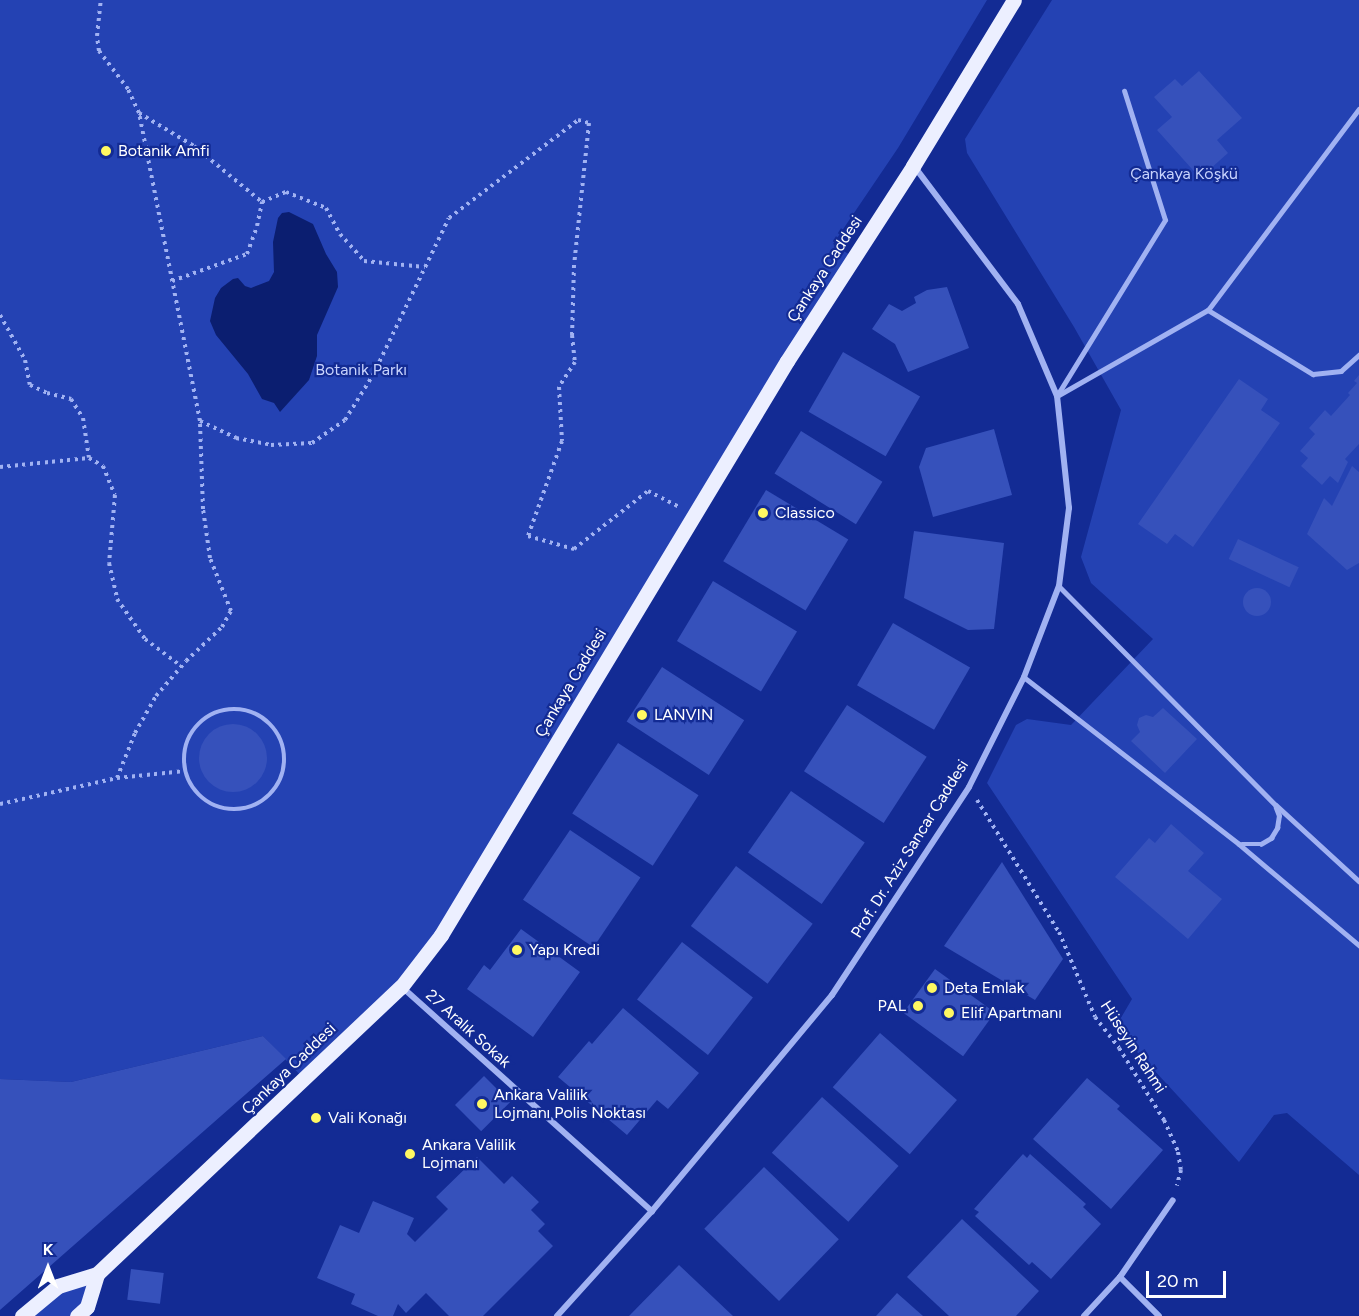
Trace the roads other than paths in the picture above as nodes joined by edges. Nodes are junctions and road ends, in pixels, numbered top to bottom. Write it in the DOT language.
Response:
graph roads {
  1 [pos="1014,0"];
  2 [pos="1124,91"];
  3 [pos="1359,109"];
  4 [pos="914,166"];
  5 [pos="1208,310"];
  6 [pos="1359,355"];
  7 [pos="1057,396"];
  8 [pos="1059,586"];
  9 [pos="1024,677"];
  10 [pos="1276,805"];
  11 [pos="1239,844"];
  12 [pos="1359,881"];
  13 [pos="1359,945"];
  14 [pos="401,987"];
  15 [pos="1173,1200"];
  16 [pos="652,1211"];
  17 [pos="97,1274"];
  18 [pos="1120,1277"];
  19 [pos="22,1316"];
  20 [pos="77,1316"];
  21 [pos="557,1316"];
  22 [pos="1084,1316"];
  23 [pos="1159,1316"];
  1 -- 4 [label="main road, Çankaya Caddesi"];
  2 -- 7 [label="lane"];
  3 -- 5 [label="lane"];
  4 -- 7 [label="street, Prof. Dr. Aziz Sancar Caddesi"];
  4 -- 14 [label="main road, Çankaya Caddesi"];
  5 -- 6 [label="lane"];
  5 -- 7 [label="lane"];
  7 -- 8 [label="street, Prof. Dr. Aziz Sancar Caddesi"];
  8 -- 9 [label="street, Prof. Dr. Aziz Sancar Caddesi"];
  8 -- 10 [label="lane"];
  9 -- 11 [label="lane"];
  9 -- 16 [label="street, Prof. Dr. Aziz Sancar Caddesi"];
  10 -- 11 [label="lane"];
  10 -- 12 [label="lane"];
  11 -- 13 [label="lane"];
  14 -- 16 [label="street, 27 Aralık Sokak"];
  14 -- 17 [label="main road, Çankaya Caddesi"];
  15 -- 18 [label="street"];
  16 -- 21 [label="street, Prof. Dr. Aziz Sancar Caddesi"];
  17 -- 19 [label="main road"];
  17 -- 20 [label="main road, Çankaya Caddesi"];
  18 -- 22 [label="street"];
  18 -- 23 [label="street"];
}
